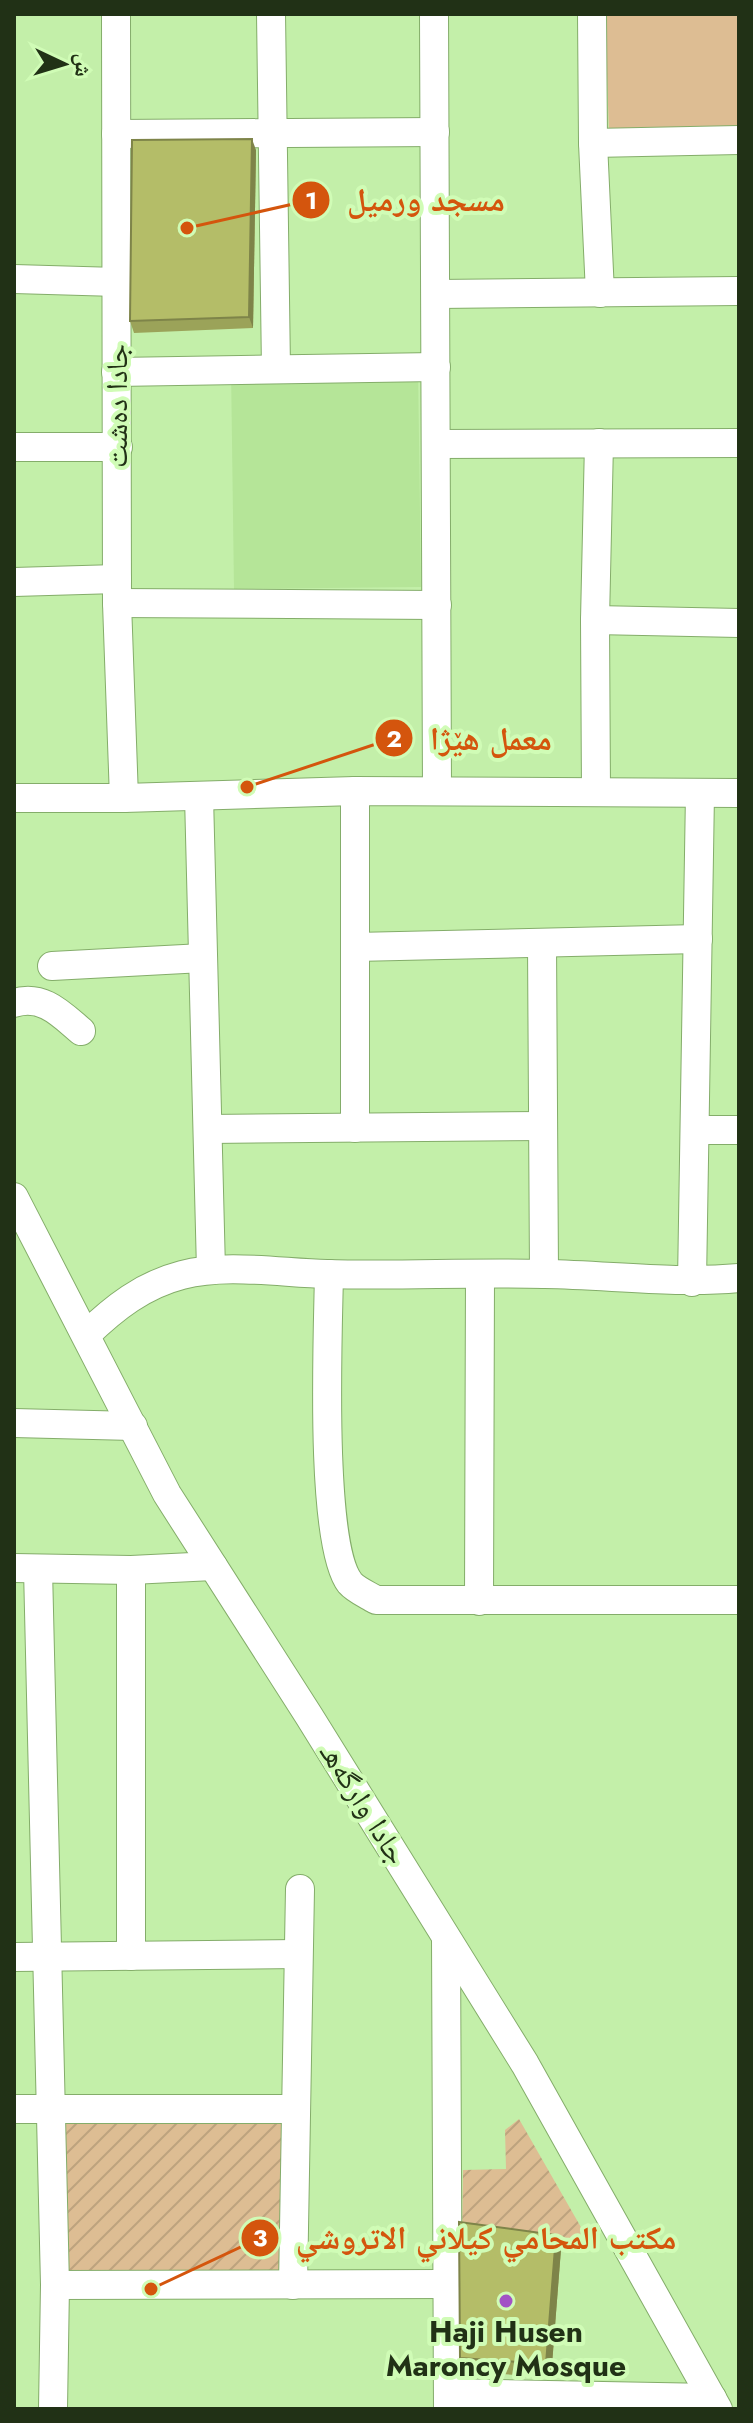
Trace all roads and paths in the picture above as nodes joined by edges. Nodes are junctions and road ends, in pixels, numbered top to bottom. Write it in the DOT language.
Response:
graph roads {
  1 [pos="116,14"];
  2 [pos="271,14"];
  3 [pos="434,14"];
  4 [pos="592,14"];
  5 [pos="435,132"];
  6 [pos="273,133"];
  7 [pos="116,134"];
  8 [pos="739,140"];
  9 [pos="593,143"];
  10 [pos="14,279"];
  11 [pos="117,282"];
  12 [pos="739,291"];
  13 [pos="600,293"];
  14 [pos="437,294"];
  15 [pos="436,367"];
  16 [pos="276,369"];
  17 [pos="116,372"];
  18 [pos="599,443"];
  19 [pos="739,443"];
  20 [pos="437,444"];
  21 [pos="14,447"];
  22 [pos="118,447"];
  23 [pos="14,582"];
  24 [pos="117,591"];
  25 [pos="437,605"];
  26 [pos="595,620"];
  27 [pos="739,623"];
  28 [pos="355,791"];
  29 [pos="437,791"];
  30 [pos="596,792"];
  31 [pos="700,793"];
  32 [pos="739,793"];
  33 [pos="199,796"];
  34 [pos="14,798"];
  35 [pos="124,798"];
  36 [pos="698,939"];
  37 [pos="542,943"];
  38 [pos="355,947"];
  39 [pos="203,958"];
  40 [pos="52,966"];
  41 [pos="14,1003"];
  42 [pos="81,1031"];
  43 [pos="543,1126"];
  44 [pos="355,1128"];
  45 [pos="208,1129"];
  46 [pos="695,1130"];
  47 [pos="739,1130"];
  48 [pos="14,1197"];
  49 [pos="211,1270"];
  50 [pos="329,1274"];
  51 [pos="544,1274"];
  52 [pos="480,1275"];
  53 [pos="739,1278"];
  54 [pos="692,1282"];
  55 [pos="86,1335"];
  56 [pos="14,1423"];
  57 [pos="133,1426"];
  58 [pos="213,1566"];
  59 [pos="26,1568"];
  60 [pos="131,1570"];
  61 [pos="739,1600"];
  62 [pos="479,1601"];
  63 [pos="300,1889"];
  64 [pos="446,1937"];
  65 [pos="298,1954"];
  66 [pos="49,1956"];
  67 [pos="131,1956"];
  68 [pos="14,1957"];
  69 [pos="52,2107"];
  70 [pos="14,2109"];
  71 [pos="296,2109"];
  72 [pos="446,2284"];
  73 [pos="55,2285"];
  74 [pos="293,2285"];
  75 [pos="448,2401"];
  76 [pos="715,2404"];
  77 [pos="53,2409"];
  1 -- 7 [label="street, جادا دەشت"];
  2 -- 6 [label="street"];
  3 -- 5 [label="street"];
  4 -- 9 [label="street"];
  5 -- 6 [label="street"];
  5 -- 14 [label="street"];
  6 -- 7 [label="street"];
  6 -- 16 [label="street"];
  7 -- 11 [label="street, جادا دەشت"];
  8 -- 9 [label="street"];
  9 -- 13 [label="street"];
  10 -- 11 [label="street"];
  11 -- 17 [label="street, جادا دەشت"];
  12 -- 13 [label="street"];
  13 -- 14 [label="street"];
  14 -- 15 [label="street"];
  15 -- 16 [label="street"];
  15 -- 20 [label="street"];
  16 -- 17 [label="street"];
  17 -- 22 [label="street, جادا دەشت"];
  18 -- 19 [label="street"];
  18 -- 20 [label="street"];
  18 -- 26 [label="street"];
  20 -- 25 [label="street"];
  21 -- 22 [label="street"];
  22 -- 24 [label="street, جادا دەشت"];
  23 -- 24 [label="street"];
  24 -- 25 [label="street"];
  24 -- 35 [label="street, جادا دەشت"];
  25 -- 29 [label="street"];
  26 -- 27 [label="street"];
  26 -- 30 [label="street"];
  28 -- 29 [label="street"];
  28 -- 33 [label="street"];
  28 -- 38 [label="street"];
  29 -- 30 [label="street"];
  30 -- 31 [label="street"];
  31 -- 32 [label="street"];
  31 -- 36 [label="street"];
  33 -- 35 [label="street"];
  33 -- 39 [label="street"];
  34 -- 35 [label="street"];
  36 -- 37 [label="street"];
  36 -- 46 [label="street"];
  37 -- 38 [label="street"];
  37 -- 43 [label="street"];
  38 -- 44 [label="street"];
  39 -- 40 [label="street"];
  39 -- 45 [label="street"];
  41 -- 42 [label="street"];
  43 -- 44 [label="street"];
  43 -- 51 [label="street"];
  44 -- 45 [label="street"];
  45 -- 49 [label="street"];
  46 -- 47 [label="street"];
  46 -- 54 [label="street"];
  48 -- 55 [label="street, جادا وارگه‌هـ"];
  49 -- 50 [label="street"];
  49 -- 55 [label="street"];
  50 -- 52 [label="street"];
  50 -- 62 [label="street"];
  51 -- 52 [label="street"];
  51 -- 54 [label="street"];
  52 -- 62 [label="street"];
  53 -- 54 [label="street"];
  55 -- 57 [label="street, جادا وارگه‌هـ"];
  56 -- 57 [label="street"];
  57 -- 58 [label="street, جادا وارگه‌هـ"];
  58 -- 60 [label="street"];
  58 -- 64 [label="street, جادا وارگه‌هـ"];
  59 -- 60 [label="street"];
  59 -- 66 [label="street"];
  60 -- 67 [label="street"];
  61 -- 62 [label="street"];
  63 -- 65 [label="street"];
  64 -- 72 [label="street"];
  64 -- 76 [label="street, جادا وارگه‌هـ"];
  65 -- 67 [label="street"];
  65 -- 71 [label="street"];
  66 -- 67 [label="street"];
  66 -- 68 [label="street"];
  66 -- 69 [label="street"];
  69 -- 70 [label="street"];
  69 -- 71 [label="street"];
  69 -- 73 [label="street"];
  71 -- 74 [label="street"];
  72 -- 74 [label="street"];
  72 -- 75 [label="street"];
  73 -- 74 [label="street"];
  73 -- 77 [label="street"];
  75 -- 76 [label="street"];
}
